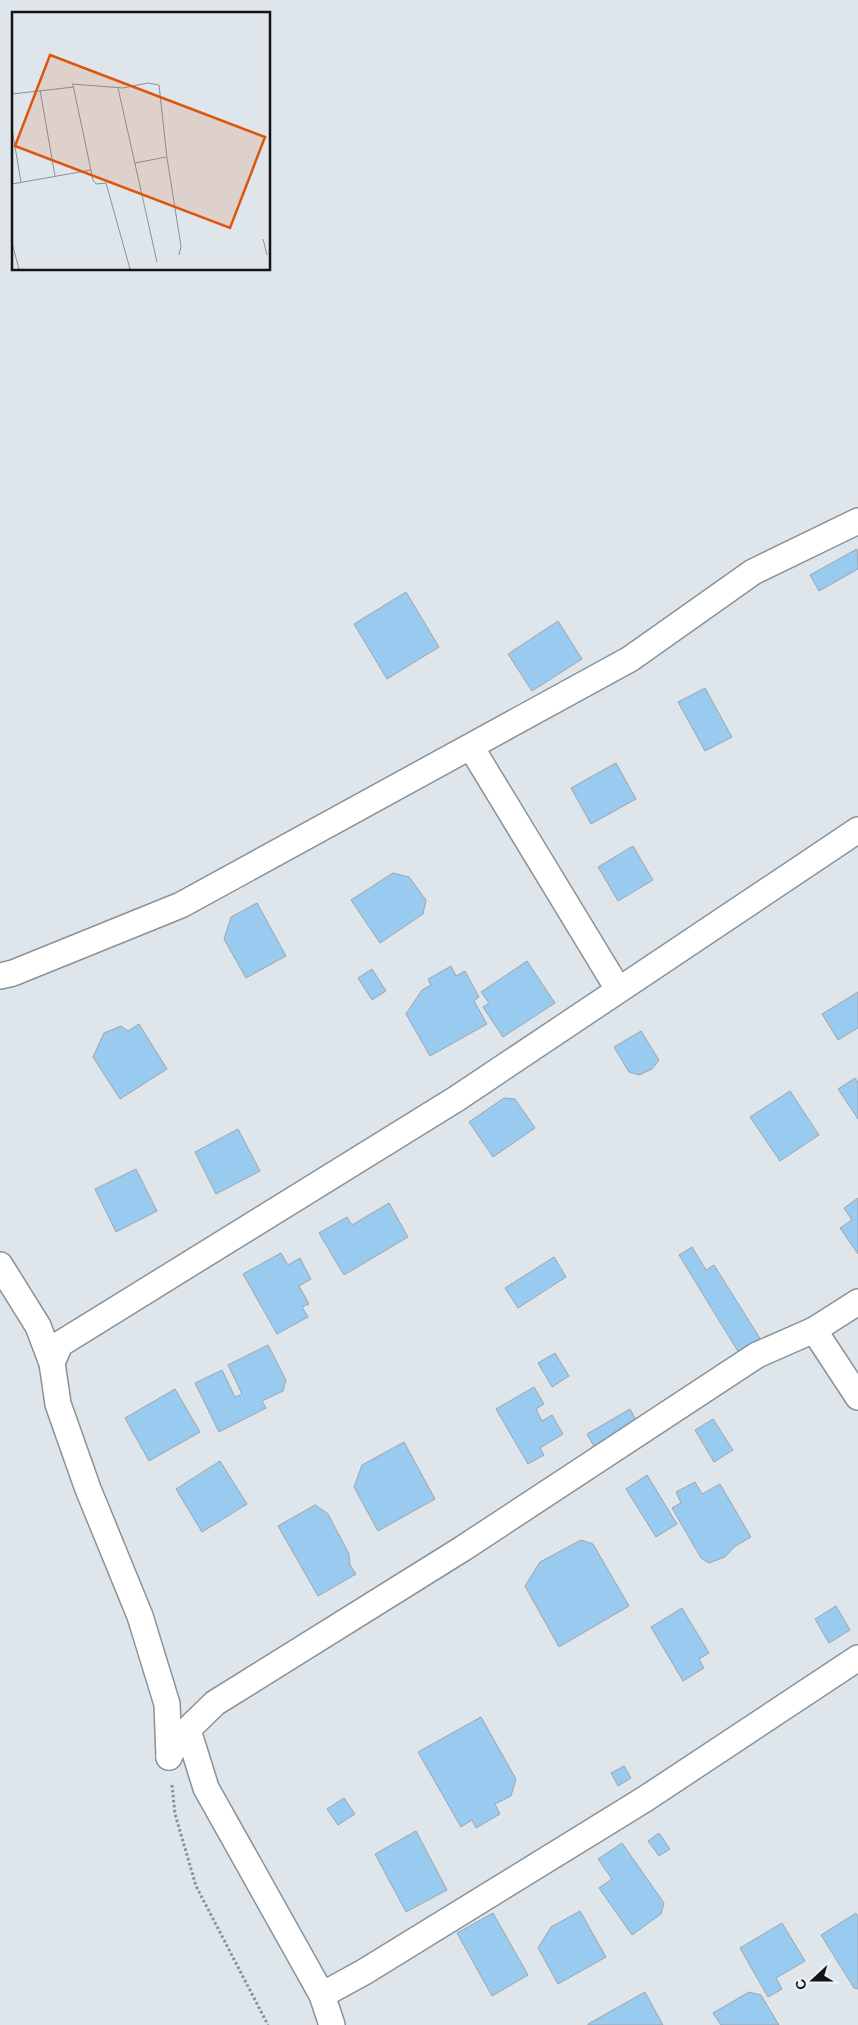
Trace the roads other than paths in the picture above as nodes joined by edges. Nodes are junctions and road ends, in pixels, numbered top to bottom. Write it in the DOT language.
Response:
graph roads {
  1 [pos="858,521"];
  2 [pos="471,747"];
  3 [pos="858,830"];
  4 [pos="0,976"];
  5 [pos="618,989"];
  6 [pos="0,1265"];
  7 [pos="858,1302"];
  8 [pos="814,1330"];
  9 [pos="52,1363"];
  10 [pos="858,1397"];
  11 [pos="858,1658"];
  12 [pos="188,1730"];
  13 [pos="322,1995"];
  14 [pos="332,2025"];
  1 -- 2 [label="street"];
  2 -- 4 [label="street"];
  2 -- 5 [label="street"];
  3 -- 5 [label="street"];
  5 -- 9 [label="street"];
  6 -- 9 [label="street"];
  7 -- 8 [label="street"];
  8 -- 10 [label="street"];
  8 -- 12 [label="street"];
  9 -- 12 [label="street"];
  11 -- 13 [label="street"];
  12 -- 13 [label="street"];
  13 -- 14 [label="street"];
}
